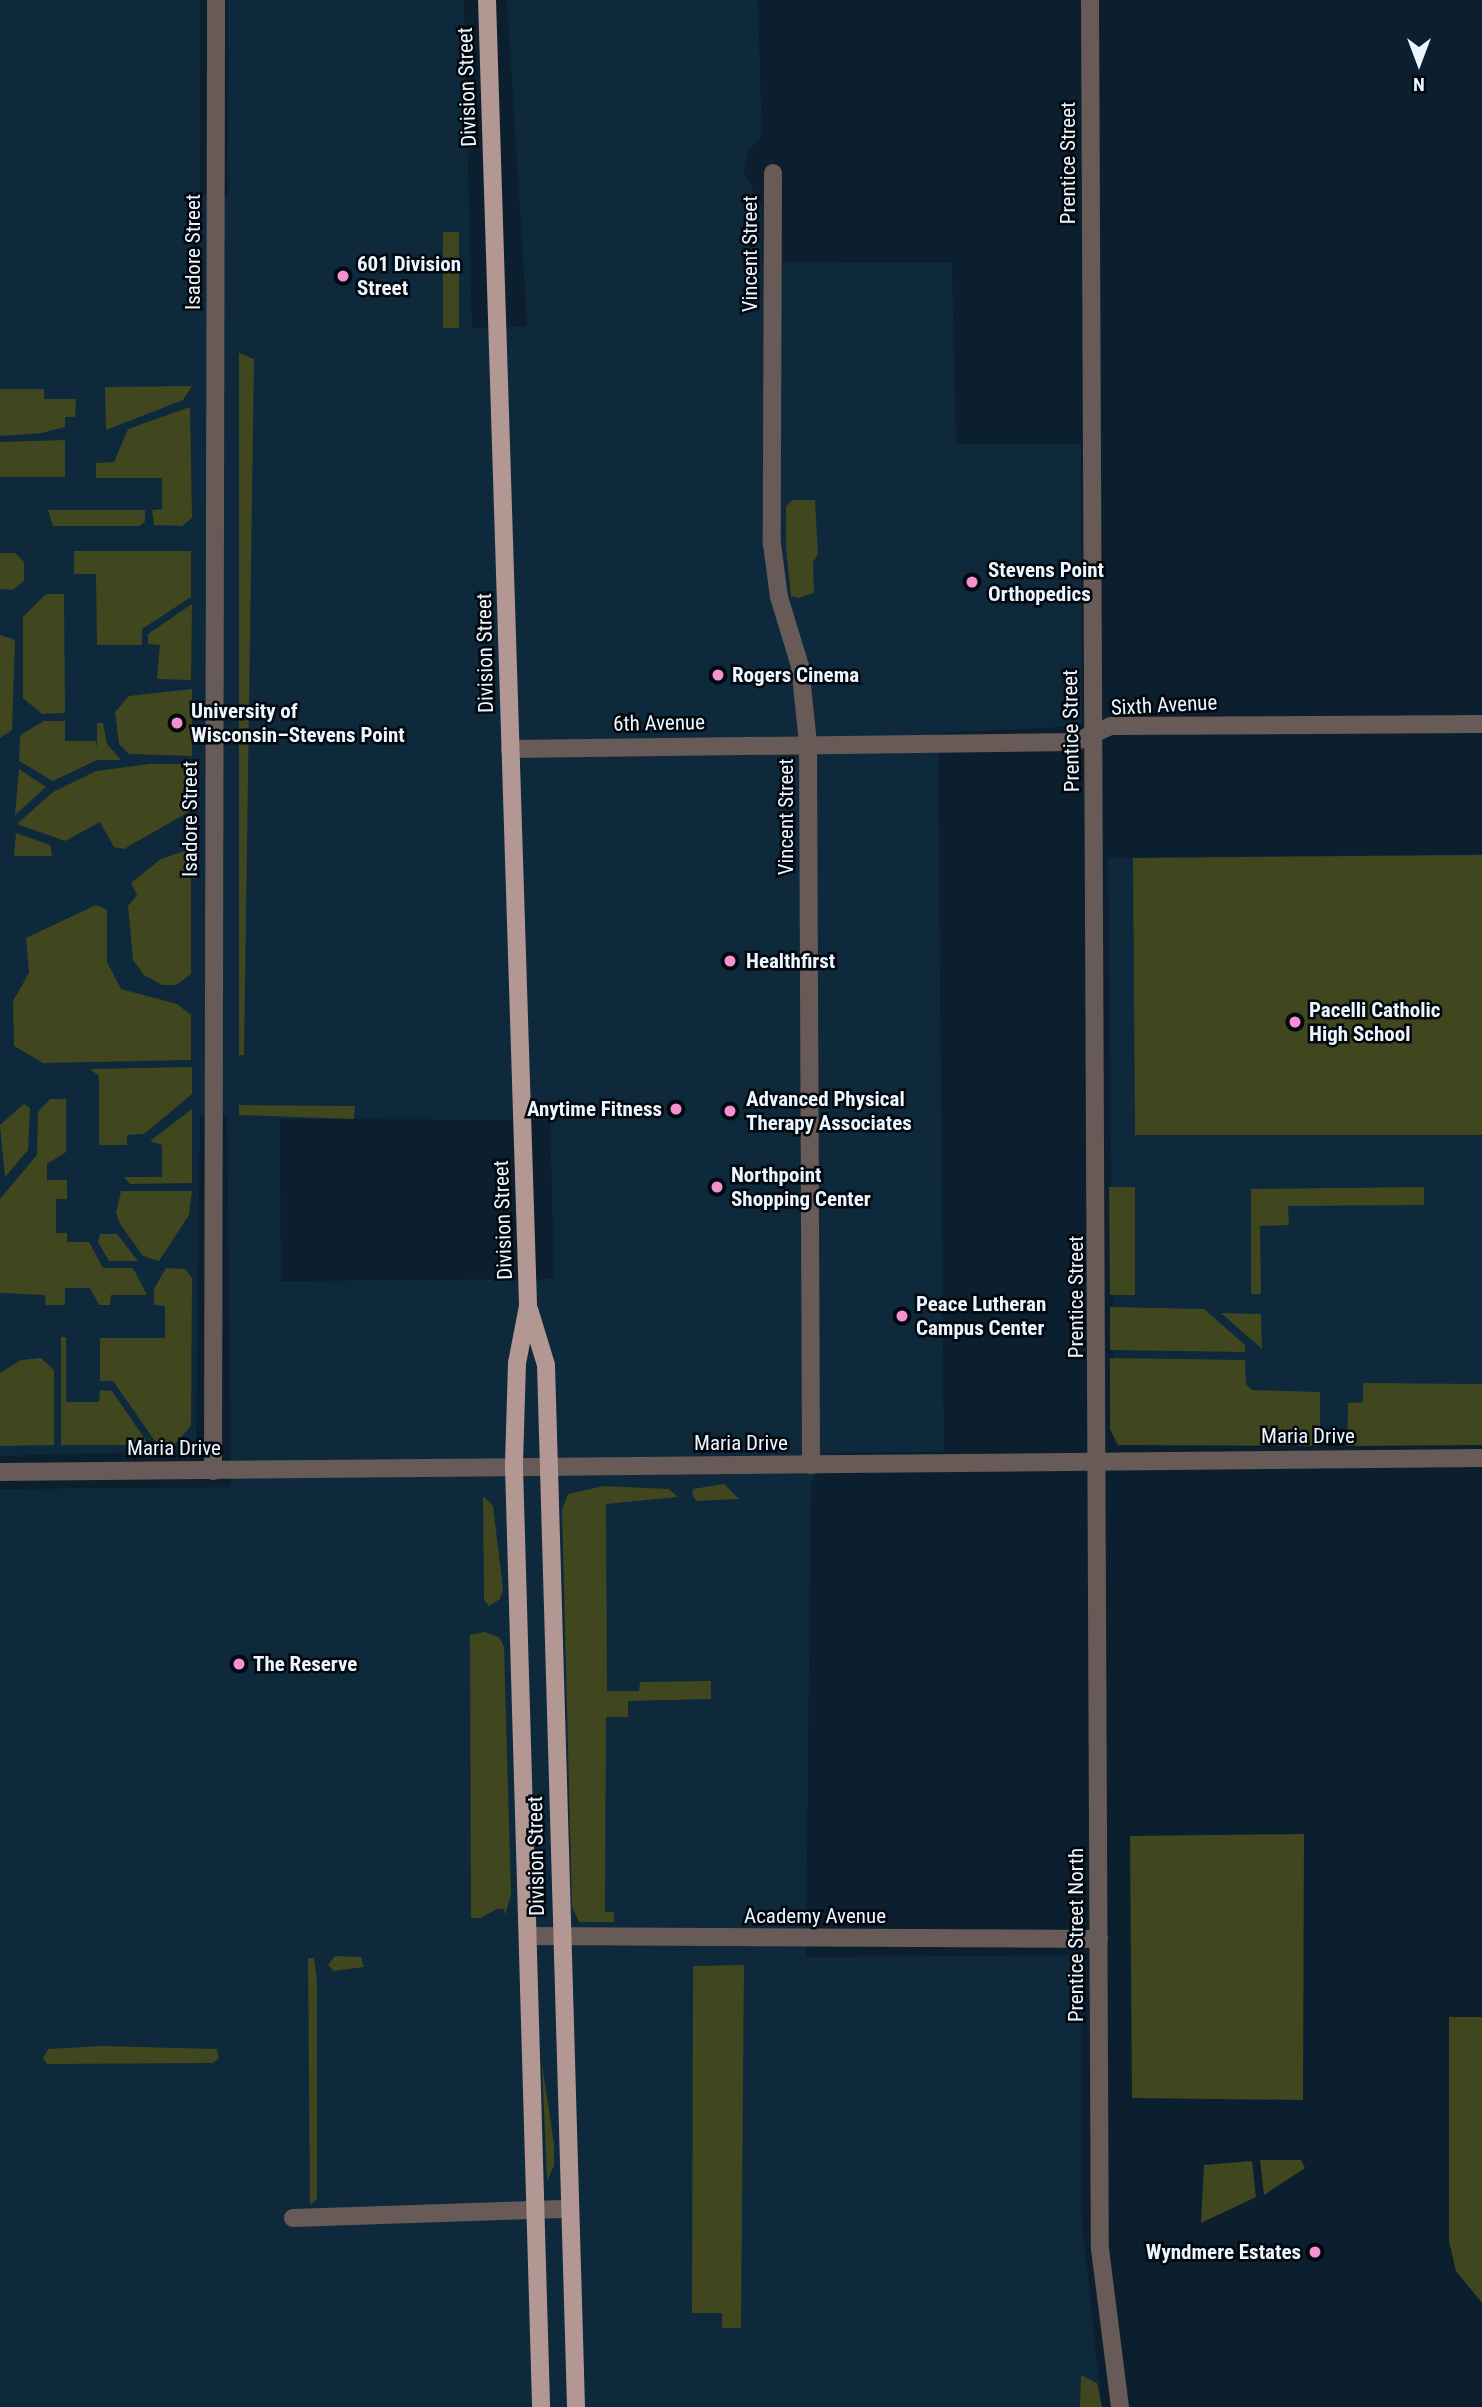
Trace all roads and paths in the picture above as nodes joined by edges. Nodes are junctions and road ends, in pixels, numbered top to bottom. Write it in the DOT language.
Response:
graph roads {
  1 [pos="216,0"];
  2 [pos="486,0"];
  3 [pos="1090,0"];
  4 [pos="773,173"];
  5 [pos="1482,724"];
  6 [pos="1094,734"];
  7 [pos="808,744"];
  8 [pos="510,749"];
  9 [pos="528,1306"];
  10 [pos="1482,1458"];
  11 [pos="1097,1461"];
  12 [pos="811,1465"];
  13 [pos="514,1467"];
  14 [pos="547,1467"];
  15 [pos="213,1471"];
  16 [pos="0,1472"];
  17 [pos="530,1936"];
  18 [pos="561,1936"];
  19 [pos="1099,1939"];
  20 [pos="570,2209"];
  21 [pos="536,2210"];
  22 [pos="293,2218"];
  23 [pos="541,2407"];
  24 [pos="576,2407"];
  25 [pos="1120,2407"];
  1 -- 15 [label="street, Isadore Street"];
  2 -- 8 [label="main road, Division Street"];
  3 -- 6 [label="street, Prentice Street"];
  4 -- 7 [label="street, Vincent Street"];
  5 -- 6 [label="street, Sixth Avenue"];
  6 -- 7 [label="street, Sixth Avenue"];
  6 -- 11 [label="street, Prentice Street"];
  7 -- 8 [label="street, 6th Avenue"];
  7 -- 12 [label="street, Vincent Street"];
  8 -- 9 [label="main road, Division Street"];
  9 -- 13 [label="main road, Division Street"];
  9 -- 14 [label="main road, Division Street"];
  10 -- 11 [label="street, Maria Drive"];
  11 -- 12 [label="street, Maria Drive"];
  11 -- 19 [label="street, Prentice Street North"];
  12 -- 14 [label="street, Maria Drive"];
  13 -- 14 [label="street, Maria Drive"];
  13 -- 15 [label="street, Maria Drive"];
  13 -- 17 [label="main road, Division Street"];
  14 -- 18 [label="main road, Division Street"];
  15 -- 16 [label="street, Maria Drive"];
  17 -- 18 [label="street, Academy Avenue"];
  17 -- 21 [label="main road, Division Street"];
  18 -- 19 [label="street, Academy Avenue"];
  18 -- 20 [label="main road, Division Street"];
  19 -- 25 [label="street, Prentice Street North"];
  20 -- 21 [label="street"];
  20 -- 24 [label="main road, Division Street"];
  21 -- 22 [label="street"];
  21 -- 23 [label="main road, Division Street"];
}
